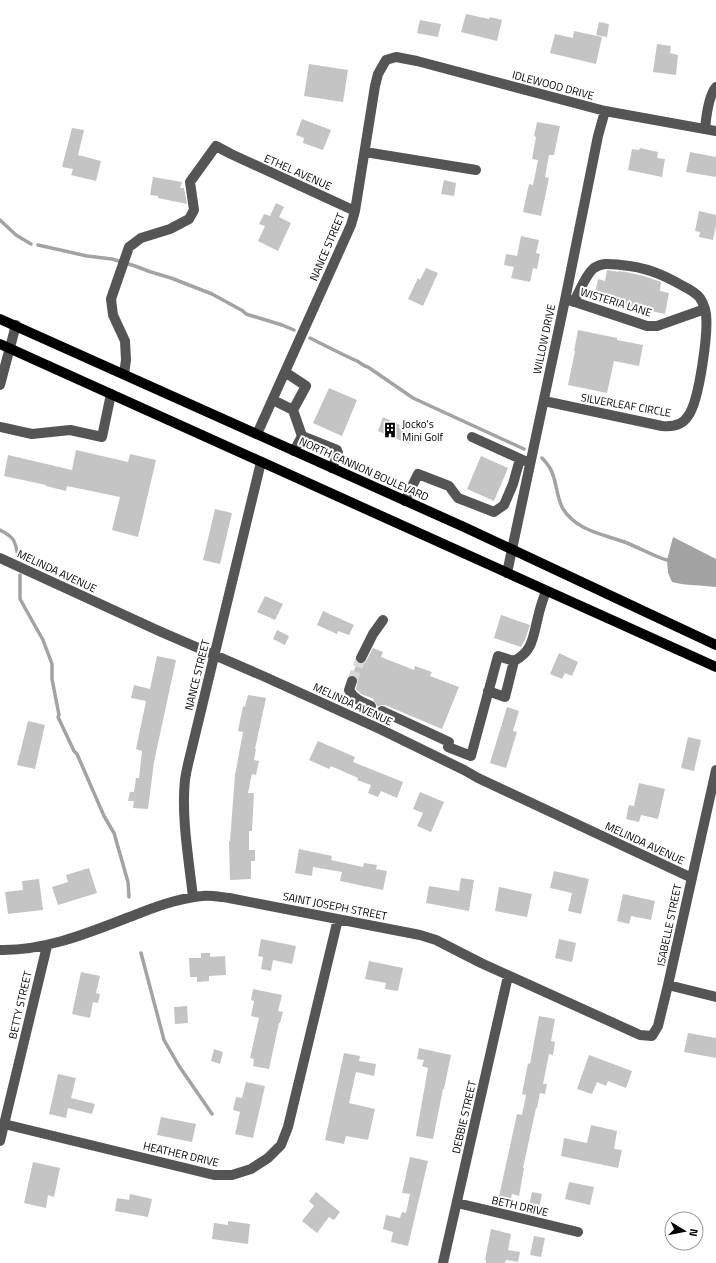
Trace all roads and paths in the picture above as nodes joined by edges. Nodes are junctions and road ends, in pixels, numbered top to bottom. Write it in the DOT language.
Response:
graph roads {
  1 [pos="386,60"];
  2 [pos="716,87"];
  3 [pos="606,111"];
  4 [pos="705,129"];
  5 [pos="716,131"];
  6 [pos="365,152"];
  7 [pos="476,170"];
  8 [pos="355,211"];
  9 [pos="570,301"];
  10 [pos="705,309"];
  11 [pos="0,319"];
  12 [pos="16,325"];
  13 [pos="5,346"];
  14 [pos="285,372"];
  15 [pos="124,374"];
  16 [pos="0,385"];
  17 [pos="111,394"];
  18 [pos="273,400"];
  19 [pos="544,401"];
  20 [pos="293,410"];
  21 [pos="0,427"];
  22 [pos="257,434"];
  23 [pos="302,436"];
  24 [pos="472,437"];
  25 [pos="294,451"];
  26 [pos="520,459"];
  27 [pos="261,462"];
  28 [pos="531,464"];
  29 [pos="332,468"];
  30 [pos="405,501"];
  31 [pos="512,551"];
  32 [pos="0,558"];
  33 [pos="508,573"];
  34 [pos="546,591"];
  35 [pos="382,620"];
  36 [pos="716,645"];
  37 [pos="214,655"];
  38 [pos="362,658"];
  39 [pos="514,661"];
  40 [pos="716,667"];
  41 [pos="352,681"];
  42 [pos="488,691"];
  43 [pos="371,706"];
  44 [pos="382,711"];
  45 [pos="716,770"];
  46 [pos="692,878"];
  47 [pos="193,897"];
  48 [pos="338,919"];
  49 [pos="47,946"];
  50 [pos="0,950"];
  51 [pos="508,976"];
  52 [pos="668,985"];
  53 [pos="716,997"];
  54 [pos="652,1036"];
  55 [pos="4,1124"];
  56 [pos="0,1140"];
  57 [pos="457,1203"];
  58 [pos="578,1232"];
  59 [pos="443,1263"];
  1 -- 3 [label="street, IDLEWOOD DRIVE"];
  1 -- 6 [label="street, NANCE STREET"];
  2 -- 4 [label="street"];
  3 -- 4 [label="street, IDLEWOOD DRIVE"];
  3 -- 9 [label="street, WILLOW DRIVE"];
  4 -- 5 [label="street, IDLEWOOD DRIVE"];
  6 -- 7 [label="street"];
  6 -- 8 [label="street, NANCE STREET"];
  8 -- 14 [label="street, NANCE STREET"];
  8 -- 15 [label="street, ETHEL AVENUE"];
  9 -- 10 [label="street, WISTERIA LANE"];
  9 -- 10 [label="street, SILVERLEAF CIRCLE"];
  9 -- 19 [label="street, WILLOW DRIVE"];
  10 -- 19 [label="street, SILVERLEAF CIRCLE"];
  11 -- 12 [label="main road, NORTH CANNON BOULEVARD"];
  12 -- 13 [label="street"];
  12 -- 15 [label="main road, NORTH CANNON BOULEVARD"];
  13 -- 16 [label="street"];
  13 -- 17 [label="main road"];
  14 -- 18 [label="street, NANCE STREET"];
  14 -- 20 [label="street"];
  15 -- 22 [label="main road, NORTH CANNON BOULEVARD"];
  17 -- 21 [label="street"];
  17 -- 27 [label="main road"];
  18 -- 20 [label="street"];
  18 -- 22 [label="street, NANCE STREET"];
  19 -- 28 [label="street, WILLOW DRIVE"];
  20 -- 23 [label="street"];
  22 -- 25 [label="main road, NORTH CANNON BOULEVARD"];
  23 -- 25 [label="street"];
  23 -- 29 [label="street"];
  24 -- 26 [label="street"];
  25 -- 29 [label="main road, NORTH CANNON BOULEVARD"];
  26 -- 28 [label="street"];
  26 -- 30 [label="street"];
  27 -- 33 [label="main road"];
  27 -- 37 [label="street, NANCE STREET"];
  28 -- 31 [label="street, WILLOW DRIVE"];
  29 -- 30 [label="main road, NORTH CANNON BOULEVARD"];
  30 -- 31 [label="main road, NORTH CANNON BOULEVARD"];
  31 -- 33 [label="street, WILLOW DRIVE"];
  31 -- 36 [label="main road, NORTH CANNON BOULEVARD"];
  32 -- 37 [label="street, MELINDA AVENUE"];
  33 -- 34 [label="main road"];
  34 -- 39 [label="street"];
  34 -- 40 [label="main road"];
  35 -- 38 [label="street"];
  37 -- 46 [label="street, MELINDA AVENUE"];
  37 -- 47 [label="street, NANCE STREET"];
  39 -- 42 [label="street"];
  39 -- 42 [label="street"];
  41 -- 43 [label="street"];
  42 -- 44 [label="street"];
  45 -- 46 [label="street, ISABELLE STREET"];
  46 -- 52 [label="street, ISABELLE STREET"];
  47 -- 48 [label="street, SAINT JOSEPH STREET"];
  47 -- 49 [label="street, SAINT JOSEPH STREET"];
  48 -- 51 [label="street, SAINT JOSEPH STREET"];
  48 -- 55 [label="street, HEATHER DRIVE"];
  49 -- 50 [label="street, SAINT JOSEPH STREET"];
  49 -- 55 [label="street, BETTY STREET"];
  51 -- 54 [label="street, SAINT JOSEPH STREET"];
  51 -- 57 [label="street, DEBBIE STREET"];
  52 -- 53 [label="street"];
  52 -- 54 [label="street, ISABELLE STREET"];
  55 -- 56 [label="street, BETTY STREET"];
  57 -- 58 [label="street, BETH DRIVE"];
  57 -- 59 [label="street, DEBBIE STREET"];
}
